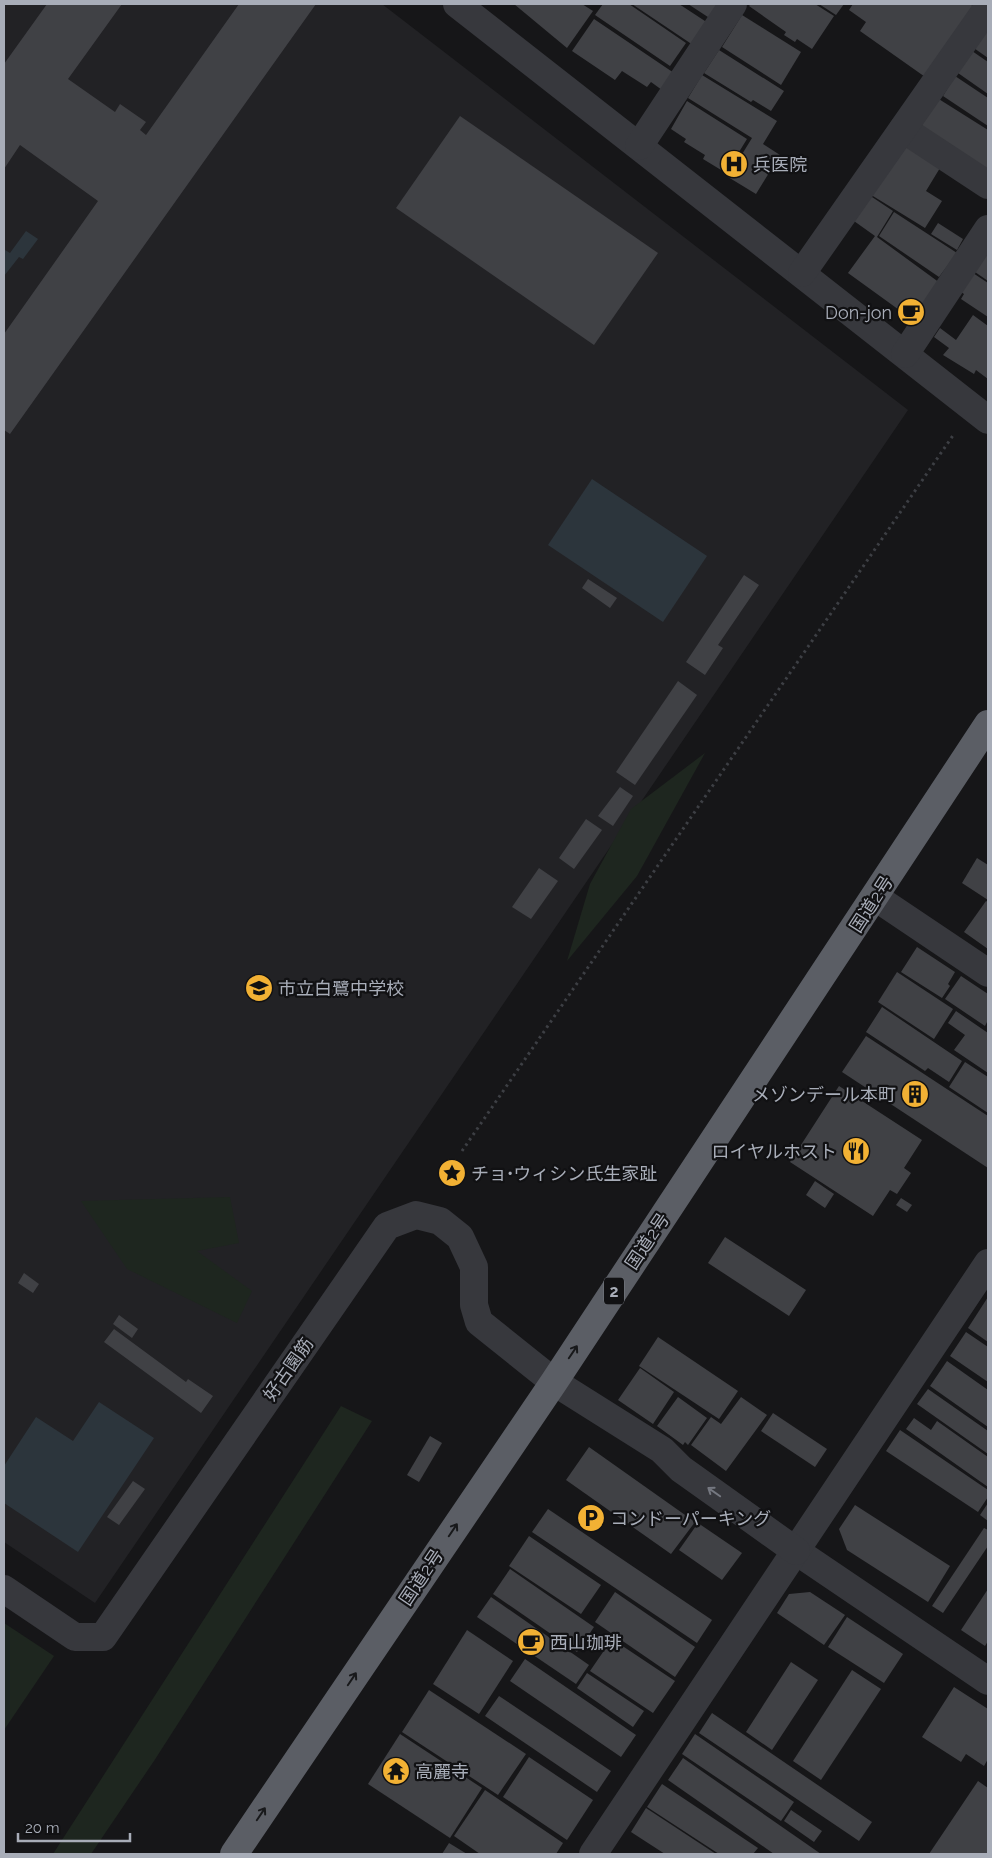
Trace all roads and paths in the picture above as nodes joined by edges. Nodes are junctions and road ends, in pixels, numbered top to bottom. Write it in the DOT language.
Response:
graph roads {
  1 [pos="457,4"];
  2 [pos="733,4"];
  3 [pos="988,7"];
  4 [pos="903,129"];
  5 [pos="639,146"];
  6 [pos="988,185"];
  7 [pos="988,229"];
  8 [pos="802,273"];
  9 [pos="905,354"];
  10 [pos="980,413"];
  11 [pos="988,724"];
  12 [pos="875,897"];
  13 [pos="988,973"];
  14 [pos="462,1151"];
  15 [pos="988,1263"];
  16 [pos="554,1382"];
  17 [pos="796,1551"];
  18 [pos="4,1589"];
  19 [pos="988,1681"];
  20 [pos="234,1854"];
  21 [pos="593,1854"];
  1 -- 5 [label="street"];
  2 -- 5 [label="street"];
  3 -- 4 [label="street"];
  4 -- 6 [label="street"];
  4 -- 8 [label="street"];
  5 -- 8 [label="street"];
  7 -- 9 [label="street"];
  8 -- 9 [label="street"];
  9 -- 10 [label="street"];
  10 -- 14 [label="path"];
  11 -- 12 [label="highway, 国道2号 / 2"];
  12 -- 13 [label="street"];
  16 -- 12 [label="highway, 国道2号 / 2, one-way"];
  15 -- 17 [label="street"];
  17 -- 16 [label="street, one-way"];
  16 -- 18 [label="street, 好古園筋"];
  20 -- 16 [label="highway, 国道2号 / 2, one-way"];
  17 -- 19 [label="street"];
  17 -- 21 [label="street"];
}
